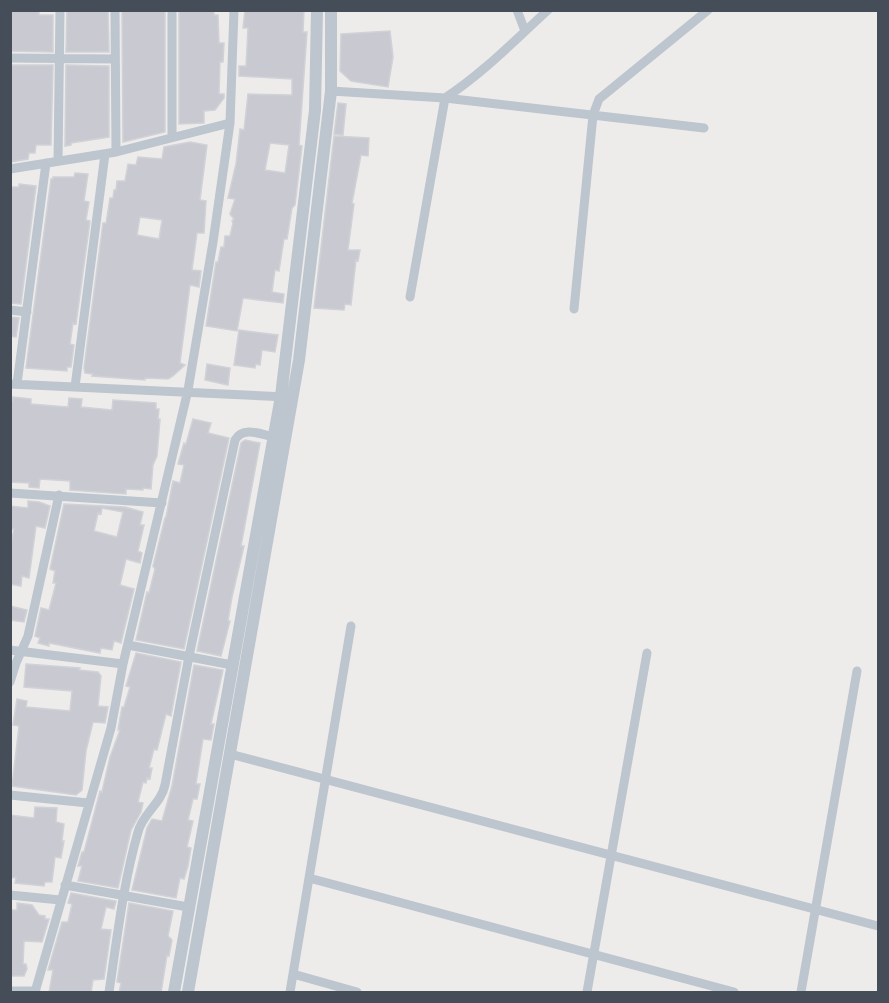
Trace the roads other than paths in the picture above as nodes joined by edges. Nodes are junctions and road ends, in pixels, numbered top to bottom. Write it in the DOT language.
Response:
graph roads {
  1 [pos="60,10"];
  2 [pos="115,10"];
  3 [pos="172,10"];
  4 [pos="234,10"];
  5 [pos="317,10"];
  6 [pos="331,10"];
  7 [pos="518,10"];
  8 [pos="548,10"];
  9 [pos="708,10"];
  10 [pos="525,31"];
  11 [pos="10,58"];
  12 [pos="115,59"];
  13 [pos="60,60"];
  14 [pos="331,91"];
  15 [pos="445,98"];
  16 [pos="593,115"];
  17 [pos="230,123"];
  18 [pos="704,128"];
  19 [pos="172,137"];
  20 [pos="116,152"];
  21 [pos="105,154"];
  22 [pos="58,161"];
  23 [pos="46,163"];
  24 [pos="10,169"];
  25 [pos="410,297"];
  26 [pos="573,309"];
  27 [pos="10,310"];
  28 [pos="27,312"];
  29 [pos="14,384"];
  30 [pos="75,387"];
  31 [pos="188,390"];
  32 [pos="287,397"];
  33 [pos="274,437"];
  34 [pos="10,493"];
  35 [pos="59,495"];
  36 [pos="162,503"];
  37 [pos="351,626"];
  38 [pos="128,645"];
  39 [pos="10,650"];
  40 [pos="22,651"];
  41 [pos="646,653"];
  42 [pos="189,656"];
  43 [pos="123,664"];
  44 [pos="232,665"];
  45 [pos="857,671"];
  46 [pos="10,682"];
  47 [pos="230,754"];
  48 [pos="325,779"];
  49 [pos="10,795"];
  50 [pos="88,803"];
  51 [pos="612,855"];
  52 [pos="309,878"];
  53 [pos="65,885"];
  54 [pos="124,895"];
  55 [pos="10,896"];
  56 [pos="60,900"];
  57 [pos="188,907"];
  58 [pos="815,908"];
  59 [pos="879,926"];
  60 [pos="594,954"];
  61 [pos="293,974"];
  62 [pos="10,991"];
  63 [pos="35,992"];
  64 [pos="109,993"];
  65 [pos="174,993"];
  66 [pos="188,993"];
  67 [pos="290,993"];
  68 [pos="357,993"];
  69 [pos="587,993"];
  70 [pos="734,993"];
  71 [pos="801,993"];
  1 -- 13 [label="street"];
  2 -- 12 [label="street"];
  3 -- 19 [label="street"];
  4 -- 17 [label="street"];
  5 -- 32 [label="street"];
  6 -- 14 [label="street"];
  7 -- 10 [label="street"];
  8 -- 10 [label="street"];
  9 -- 16 [label="street"];
  10 -- 15 [label="street"];
  11 -- 13 [label="street"];
  12 -- 13 [label="street"];
  12 -- 20 [label="street"];
  13 -- 22 [label="street"];
  14 -- 15 [label="street"];
  14 -- 32 [label="street"];
  15 -- 16 [label="street"];
  15 -- 25 [label="street"];
  16 -- 18 [label="street"];
  16 -- 26 [label="street"];
  17 -- 19 [label="street"];
  17 -- 31 [label="street"];
  19 -- 20 [label="street"];
  20 -- 21 [label="street"];
  21 -- 22 [label="street"];
  21 -- 30 [label="street"];
  22 -- 23 [label="street"];
  23 -- 24 [label="street"];
  23 -- 28 [label="street"];
  27 -- 28 [label="street"];
  28 -- 29 [label="street"];
  29 -- 30 [label="street"];
  30 -- 31 [label="street"];
  31 -- 32 [label="street"];
  31 -- 36 [label="street"];
  32 -- 33 [label="street"];
  32 -- 47 [label="street"];
  33 -- 42 [label="street"];
  33 -- 44 [label="street"];
  34 -- 35 [label="street"];
  35 -- 36 [label="street"];
  35 -- 40 [label="street"];
  36 -- 38 [label="street"];
  37 -- 48 [label="street"];
  38 -- 42 [label="street"];
  38 -- 43 [label="street"];
  39 -- 40 [label="street"];
  40 -- 43 [label="street"];
  40 -- 46 [label="street"];
  41 -- 51 [label="street"];
  42 -- 44 [label="street"];
  42 -- 54 [label="street"];
  43 -- 50 [label="street"];
  44 -- 57 [label="street"];
  45 -- 58 [label="street"];
  47 -- 48 [label="street"];
  47 -- 66 [label="street"];
  48 -- 51 [label="street"];
  48 -- 52 [label="street"];
  49 -- 50 [label="street"];
  50 -- 53 [label="street"];
  51 -- 58 [label="street"];
  51 -- 60 [label="street"];
  52 -- 60 [label="street"];
  52 -- 61 [label="street"];
  53 -- 54 [label="street"];
  53 -- 56 [label="street"];
  54 -- 57 [label="street"];
  54 -- 64 [label="street"];
  55 -- 56 [label="street"];
  56 -- 63 [label="street"];
  57 -- 65 [label="street"];
  58 -- 59 [label="street"];
  58 -- 71 [label="street"];
  60 -- 69 [label="street"];
  60 -- 70 [label="street"];
  61 -- 67 [label="street"];
  61 -- 68 [label="street"];
  62 -- 63 [label="street"];
}
